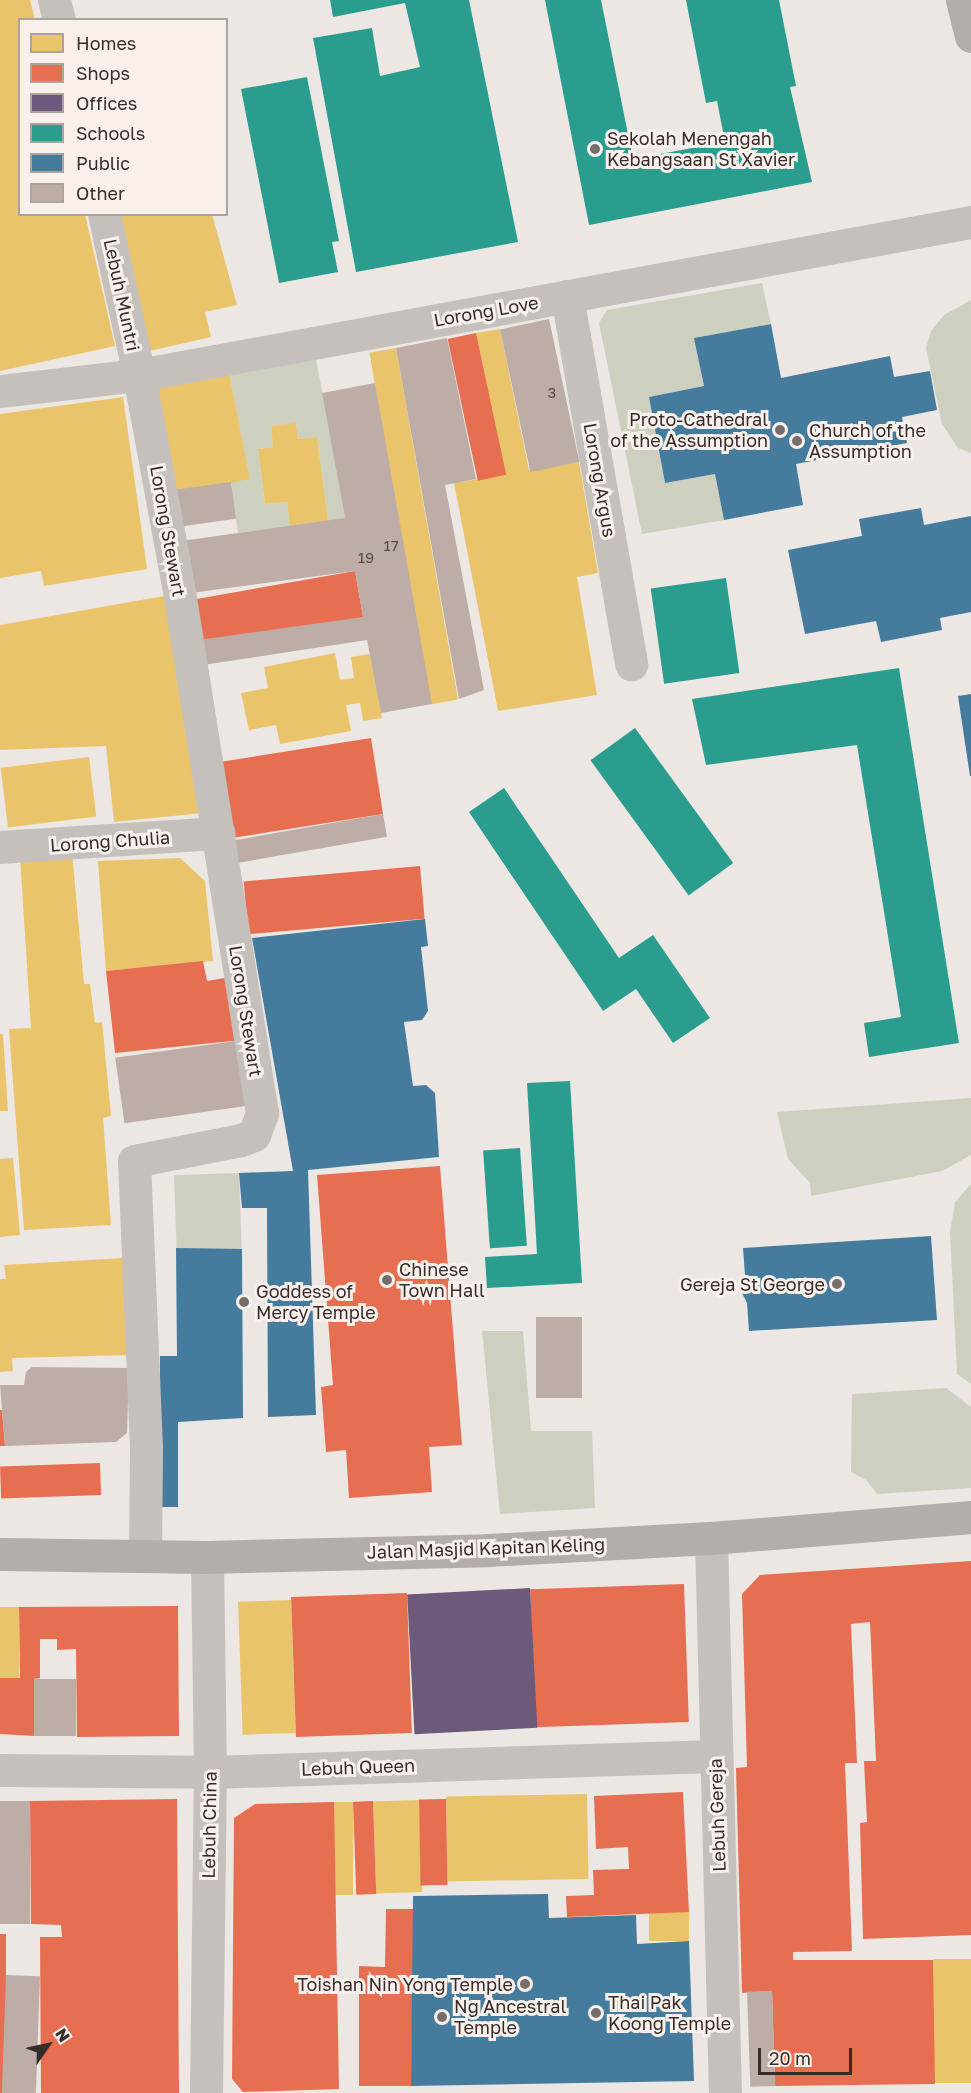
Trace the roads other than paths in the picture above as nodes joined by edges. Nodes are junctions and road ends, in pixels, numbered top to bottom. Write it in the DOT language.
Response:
graph roads {
  1 [pos="54,0"];
  2 [pos="963,2"];
  3 [pos="58,18"];
  4 [pos="971,36"];
  5 [pos="104,216"];
  6 [pos="971,222"];
  7 [pos="567,296"];
  8 [pos="139,375"];
  9 [pos="0,391"];
  10 [pos="632,664"];
  11 [pos="219,833"];
  12 [pos="0,847"];
  13 [pos="971,1518"];
  14 [pos="711,1538"];
  15 [pos="0,1554"];
  16 [pos="145,1556"];
  17 [pos="207,1557"];
  18 [pos="715,1756"];
  19 [pos="0,1770"];
  20 [pos="210,1772"];
  21 [pos="206,2093"];
  22 [pos="724,2093"];
  1 -- 3 [label="street"];
  2 -- 4 [label="main road"];
  5 -- 8 [label="street, Lebuh Muntri"];
  6 -- 7 [label="street, Lorong Love"];
  7 -- 8 [label="street, Lorong Love"];
  7 -- 10 [label="street, Lorong Argus"];
  8 -- 9 [label="street, Lorong Love"];
  8 -- 11 [label="street, Lorong Stewart"];
  11 -- 12 [label="street, Lorong Chulia"];
  11 -- 16 [label="street, Lorong Stewart"];
  13 -- 14 [label="main road, Jalan Masjid Kapitan Keling"];
  14 -- 17 [label="main road, Jalan Masjid Kapitan Keling"];
  14 -- 18 [label="street, Lebuh Gereja"];
  15 -- 16 [label="main road, Jalan Masjid Kapitan Keling"];
  16 -- 17 [label="main road, Jalan Masjid Kapitan Keling"];
  17 -- 20 [label="street, Lebuh China"];
  18 -- 20 [label="street, Lebuh Queen"];
  18 -- 22 [label="street, Lebuh Gereja"];
  19 -- 20 [label="street, Lebuh Queen"];
  20 -- 21 [label="street, Lebuh China"];
}
